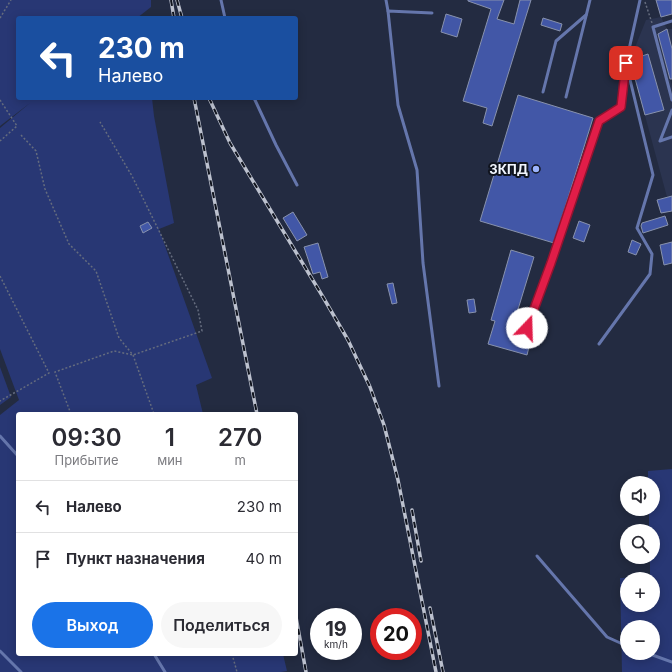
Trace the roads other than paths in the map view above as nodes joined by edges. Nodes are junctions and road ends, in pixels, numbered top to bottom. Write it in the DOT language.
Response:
graph roads {
  1 [pos="221,0"];
  2 [pos="386,0"];
  3 [pos="590,0"];
  4 [pos="640,0"];
  5 [pos="388,12"];
  6 [pos="432,13"];
  7 [pos="586,15"];
  8 [pos="224,16"];
  9 [pos="672,21"];
  10 [pos="626,63"];
  11 [pos="543,92"];
  12 [pos="566,97"];
  13 [pos="255,100"];
  14 [pos="672,100"];
  15 [pos="672,110"];
  16 [pos="672,137"];
  17 [pos="298,185"];
  18 [pos="527,328"];
  19 [pos="599,344"];
  20 [pos="439,386"];
  21 [pos="0,436"];
  22 [pos="16,454"];
  23 [pos="537,556"];
  24 [pos="620,643"];
  25 [pos="0,651"];
  26 [pos="155,656"];
  27 [pos="660,658"];
  28 [pos="672,662"];
  29 [pos="21,672"];
  30 [pos="165,672"];
  1 -- 8 [label="lane"];
  2 -- 5 [label="lane"];
  3 -- 7 [label="lane"];
  4 -- 10 [label="lane"];
  5 -- 6 [label="lane"];
  5 -- 20 [label="lane"];
  7 -- 11 [label="lane"];
  7 -- 12 [label="lane"];
  9 -- 14 [label="lane"];
  10 -- 18 [label="lane"];
  10 -- 19 [label="lane"];
  13 -- 17 [label="lane"];
  15 -- 16 [label="lane"];
  21 -- 22 [label="lane"];
  23 -- 24 [label="lane"];
  25 -- 29 [label="lane"];
  26 -- 30 [label="lane"];
  27 -- 28 [label="lane"];
}
